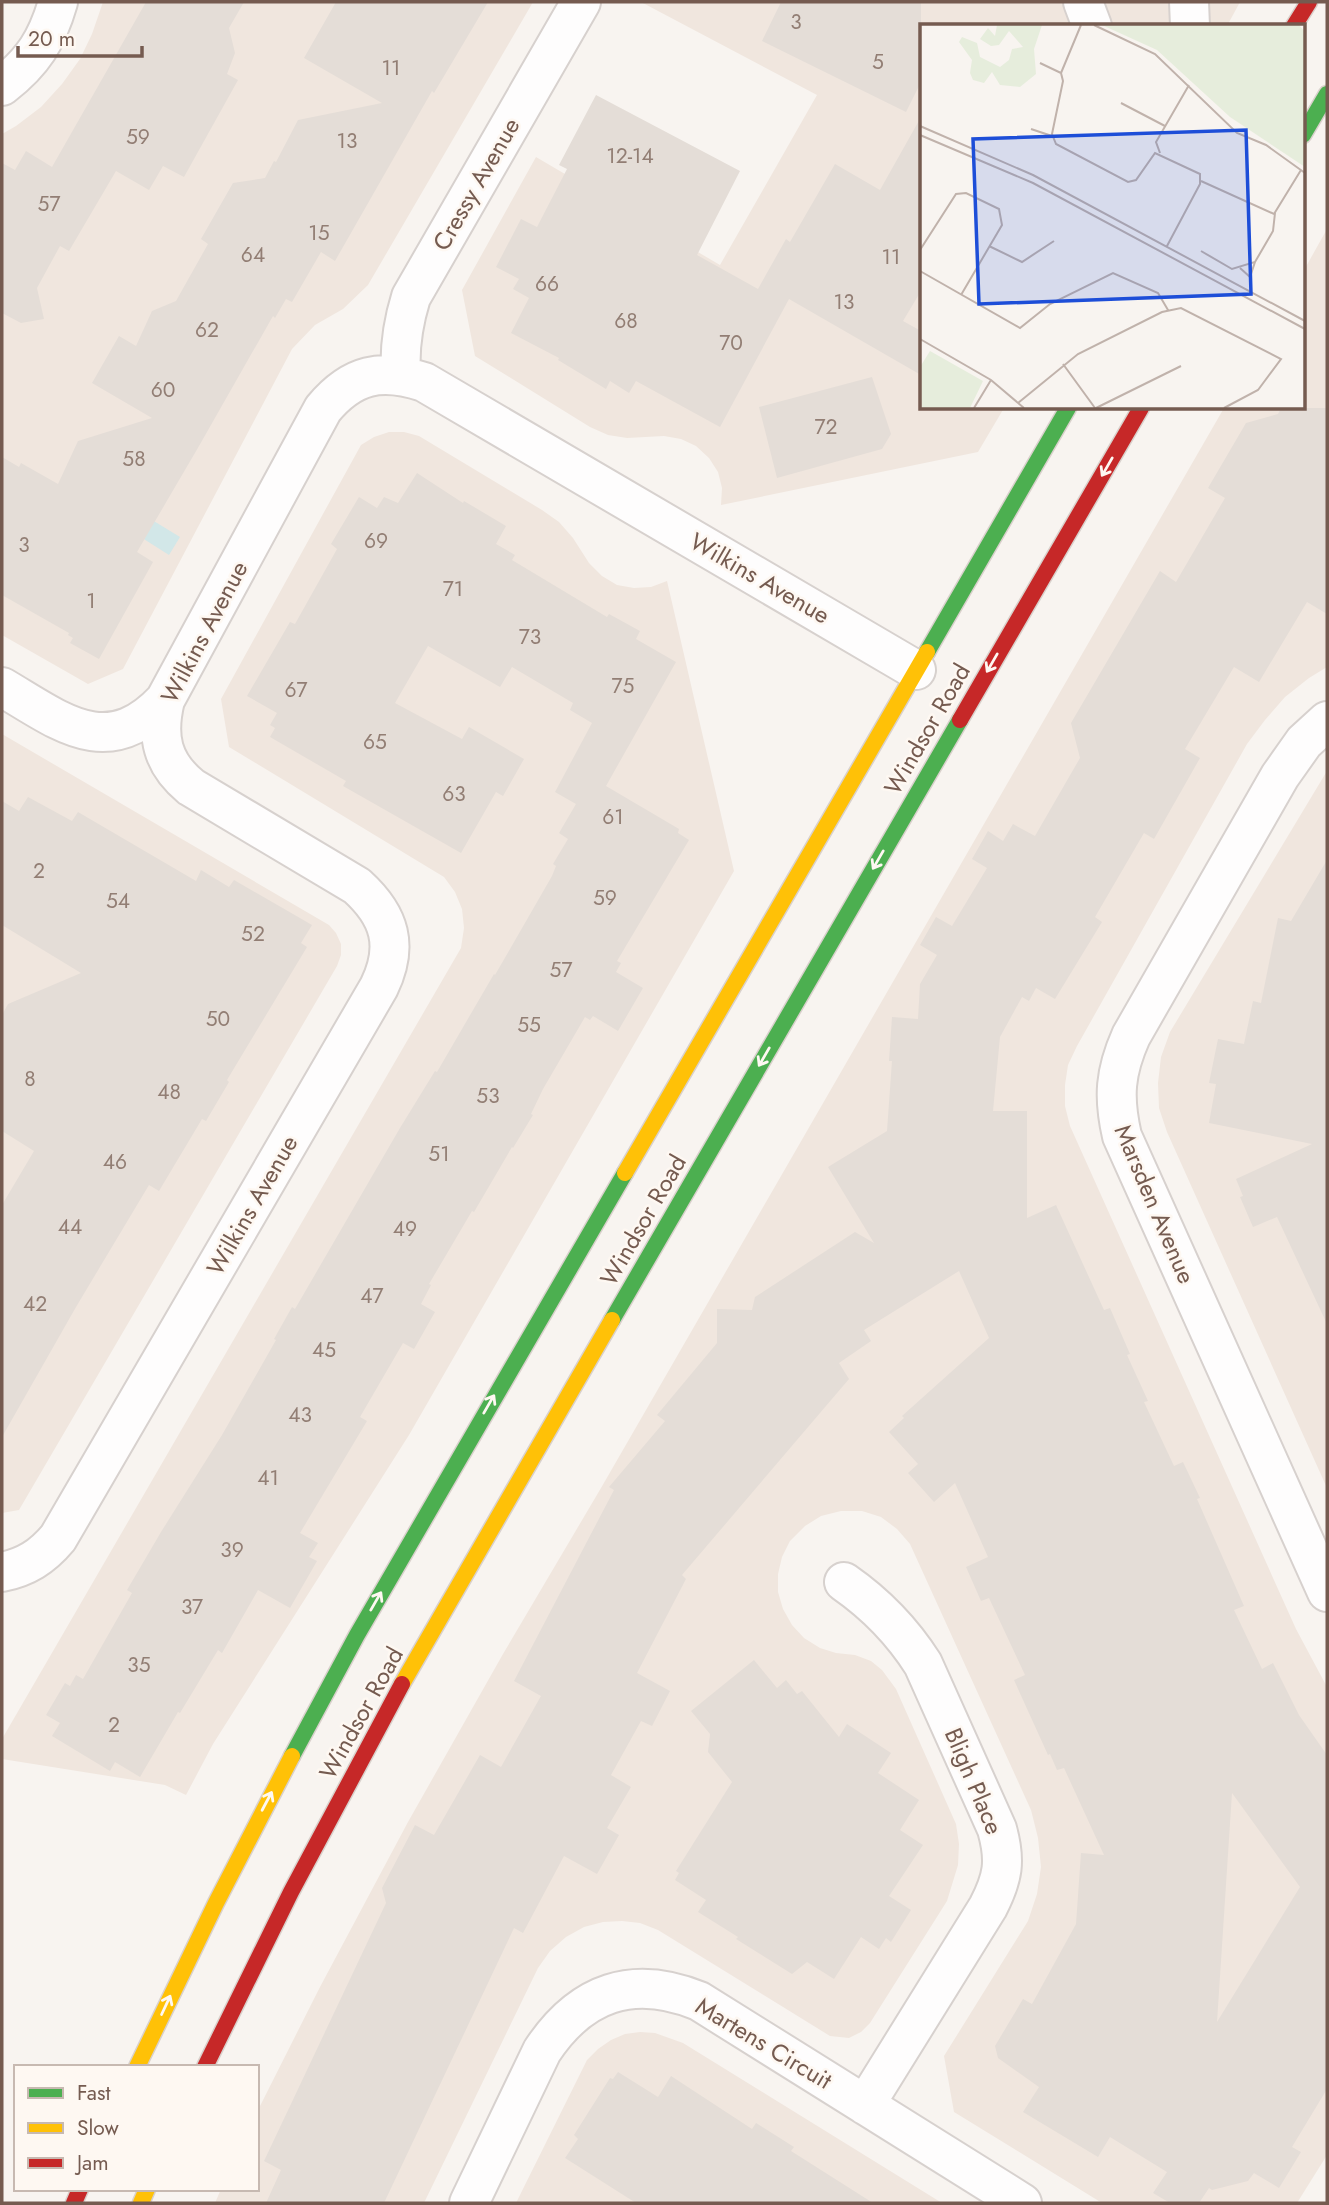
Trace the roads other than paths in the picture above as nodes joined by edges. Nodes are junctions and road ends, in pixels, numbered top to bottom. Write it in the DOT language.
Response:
graph roads {
  1 [pos="58,2"];
  2 [pos="581,2"];
  3 [pos="1083,2"];
  4 [pos="1189,2"];
  5 [pos="1309,2"];
  6 [pos="1091,24"];
  7 [pos="1190,24"];
  8 [pos="1295,24"];
  9 [pos="2,86"];
  10 [pos="1327,94"];
  11 [pos="1304,133"];
  12 [pos="401,375"];
  13 [pos="1067,410"];
  14 [pos="1140,410"];
  15 [pos="916,670"];
  16 [pos="2,687"];
  17 [pos="165,700"];
  18 [pos="1327,721"];
  19 [pos="2,1572"];
  20 [pos="844,1583"];
  21 [pos="1327,1592"];
  22 [pos="138,2065"];
  23 [pos="206,2065"];
  24 [pos="865,2105"];
  25 [pos="469,2203"];
  26 [pos="1022,2203"];
  1 -- 9 [label="street"];
  2 -- 12 [label="street, Cressy Avenue"];
  3 -- 6 [label="street"];
  4 -- 7 [label="street"];
  5 -- 8 [label="main road"];
  10 -- 11 [label="main road"];
  12 -- 15 [label="street, Wilkins Avenue"];
  12 -- 17 [label="street, Wilkins Avenue"];
  13 -- 15 [label="main road, Windsor Road"];
  14 -- 23 [label="main road, Windsor Road, one-way"];
  22 -- 15 [label="main road, Windsor Road, one-way"];
  16 -- 17 [label="street"];
  17 -- 19 [label="street, Wilkins Avenue"];
  18 -- 21 [label="street, Marsden Avenue"];
  20 -- 24 [label="street, Bligh Place"];
  24 -- 25 [label="street, Martens Circuit"];
  24 -- 26 [label="street, Martens Circuit"];
}
